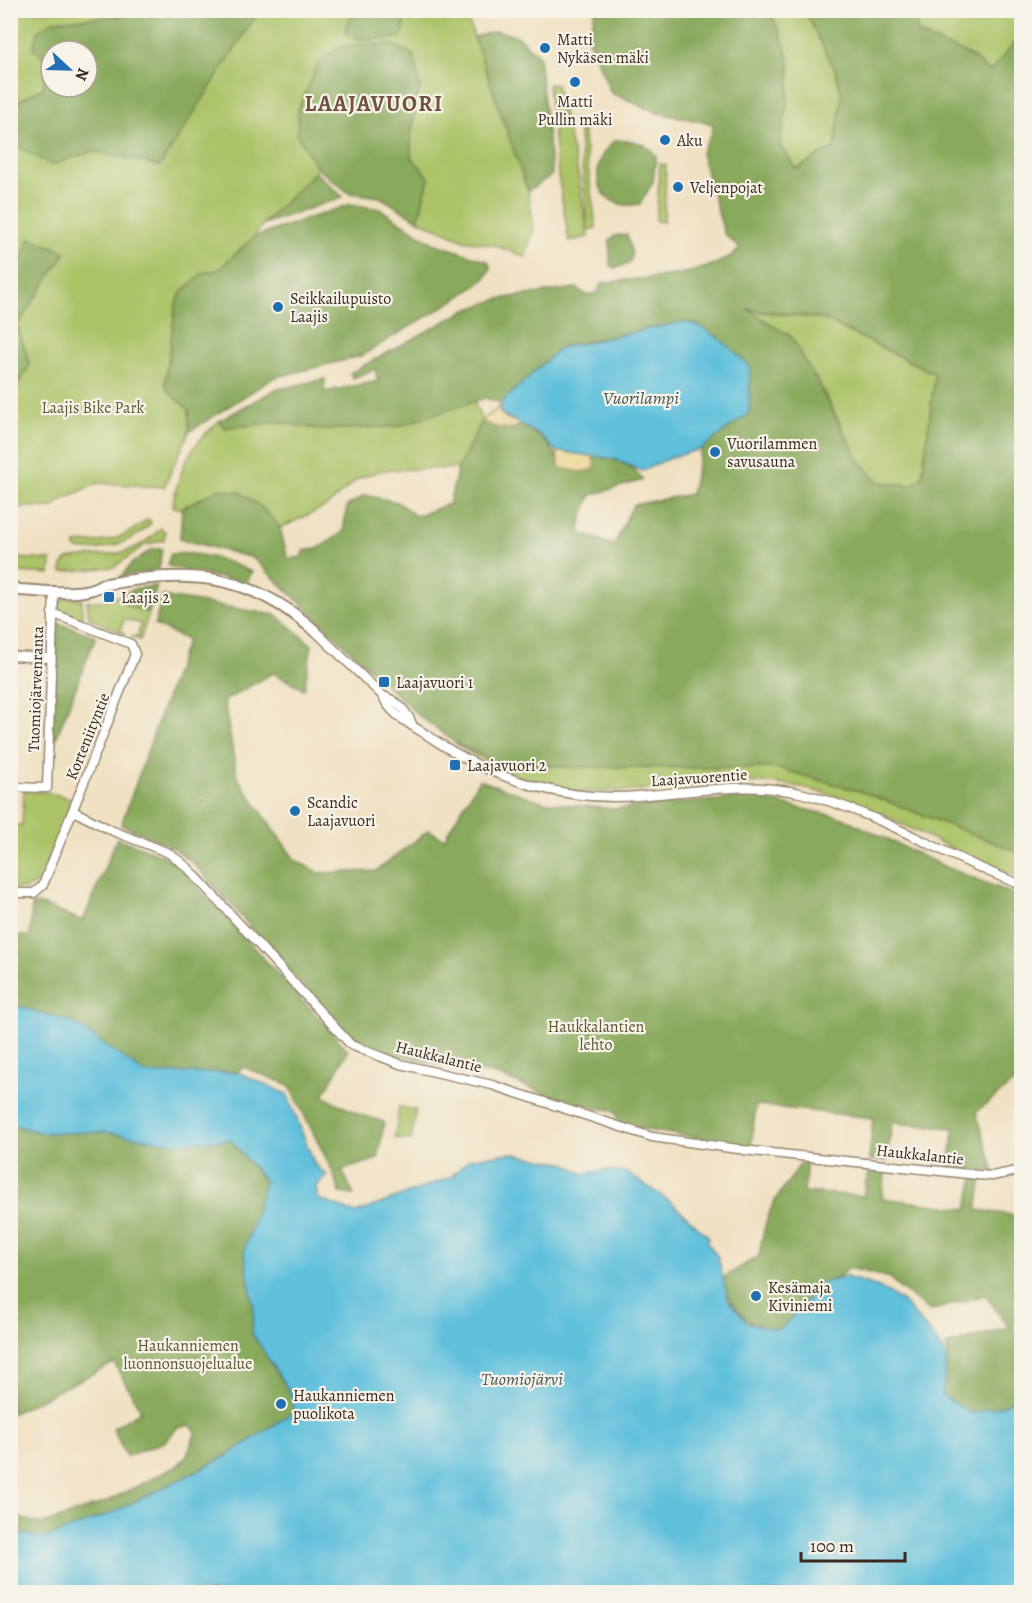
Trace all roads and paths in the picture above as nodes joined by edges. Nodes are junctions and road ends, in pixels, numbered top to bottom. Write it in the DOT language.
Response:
graph roads {
  1 [pos="101,585"];
  2 [pos="11,586"];
  3 [pos="54,591"];
  4 [pos="52,613"];
  5 [pos="314,630"];
  6 [pos="10,656"];
  7 [pos="50,658"];
  8 [pos="10,787"];
  9 [pos="73,811"];
  10 [pos="1022,885"];
  11 [pos="10,893"];
  12 [pos="1022,1170"];
  1 -- 2 [label="main road, Laajavuorentie"];
  1 -- 3 [label="main road, Laajavuorentie"];
  1 -- 5 [label="main road, Laajavuorentie"];
  2 -- 3 [label="main road, Laajavuorentie"];
  3 -- 4 [label="street, Tuomiojärvenranta"];
  4 -- 7 [label="street, Tuomiojärvenranta"];
  4 -- 9 [label="street, Korteniityntie"];
  5 -- 10 [label="street, Laajavuorentie"];
  6 -- 7 [label="street"];
  7 -- 8 [label="street, Tuomiojärvenranta"];
  9 -- 11 [label="street, Korteniityntie"];
  9 -- 12 [label="street, Haukkalantie"];
}
